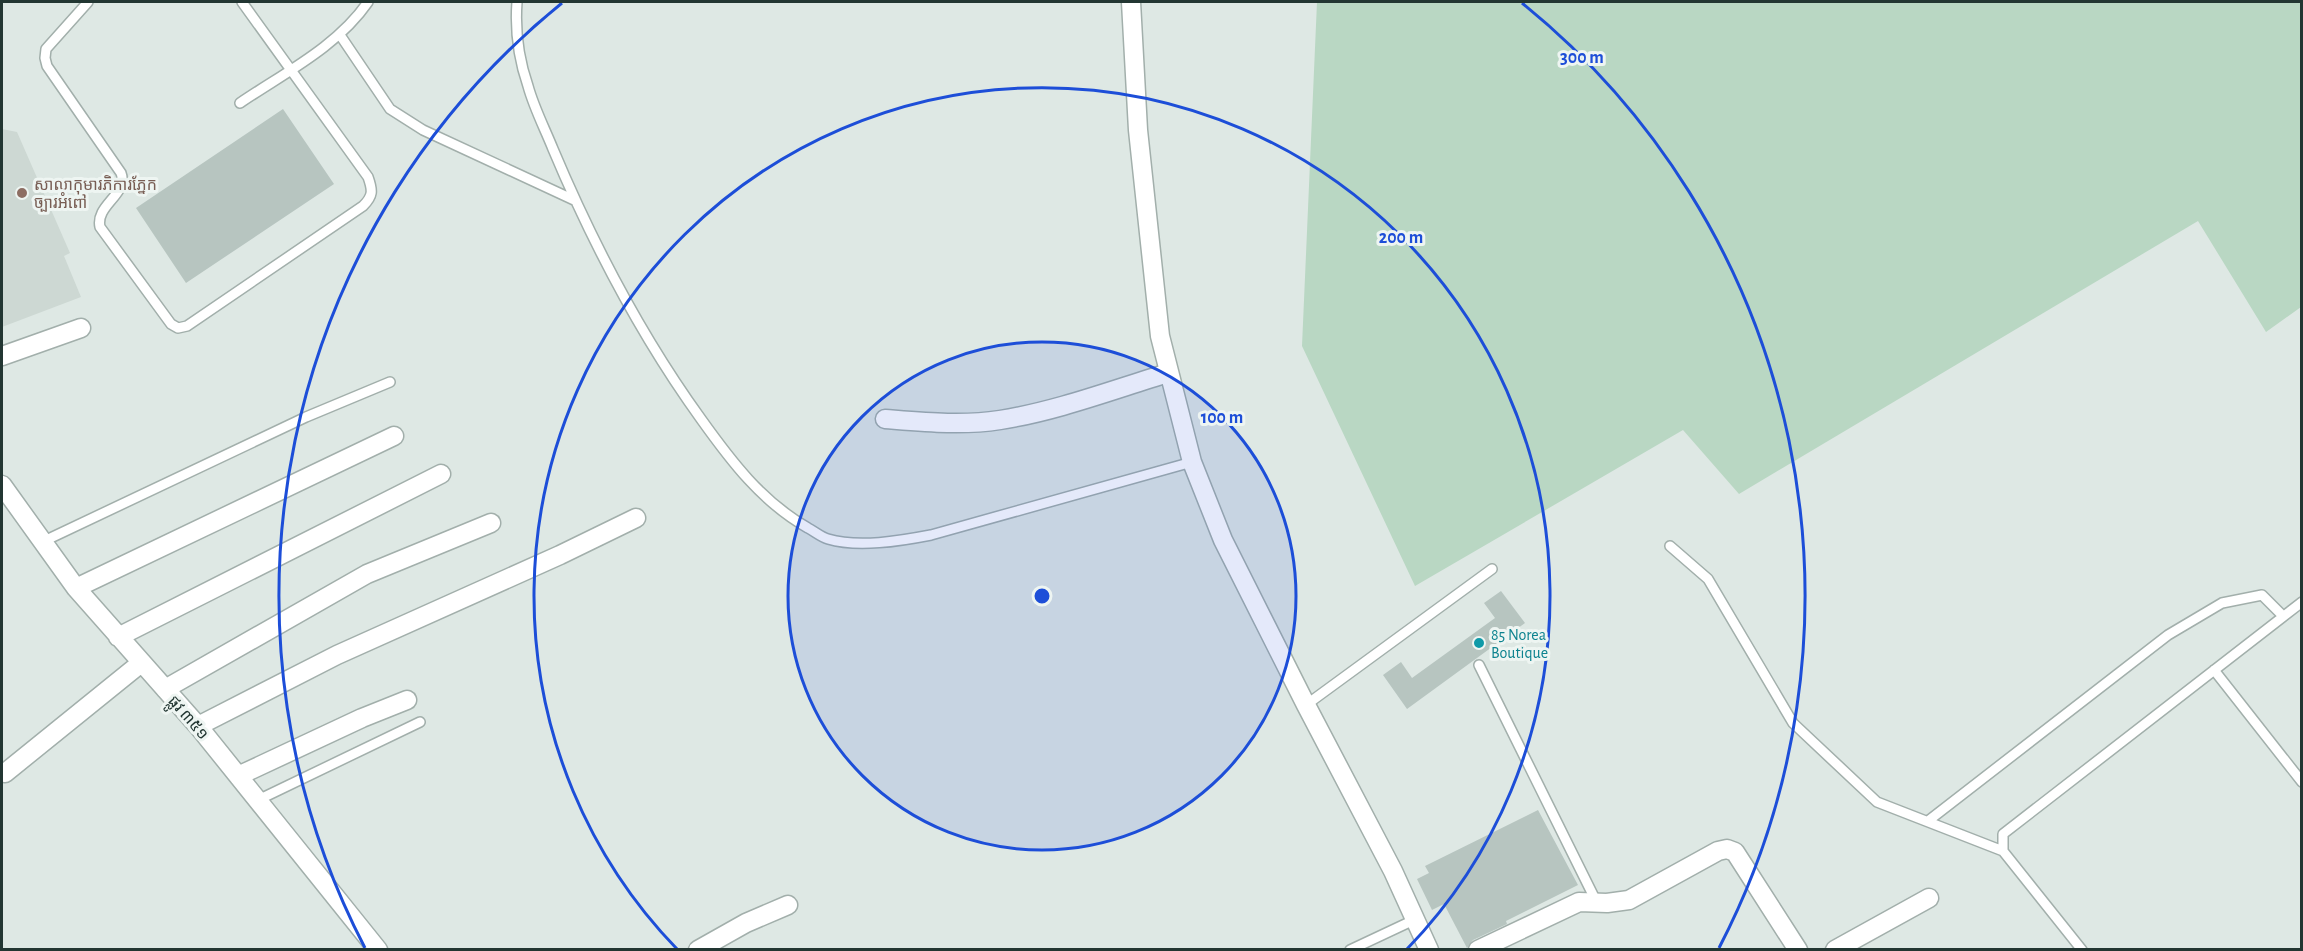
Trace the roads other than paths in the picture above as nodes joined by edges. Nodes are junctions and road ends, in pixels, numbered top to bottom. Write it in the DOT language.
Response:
graph roads {
  1 [pos="88,2"];
  2 [pos="242,2"];
  3 [pos="368,2"];
  4 [pos="517,2"];
  5 [pos="1131,2"];
  6 [pos="340,35"];
  7 [pos="290,69"];
  8 [pos="240,103"];
  9 [pos="574,200"];
  10 [pos="81,328"];
  11 [pos="2,356"];
  12 [pos="1168,373"];
  13 [pos="390,382"];
  14 [pos="885,419"];
  15 [pos="394,436"];
  16 [pos="1192,462"];
  17 [pos="441,474"];
  18 [pos="2,485"];
  19 [pos="636,518"];
  20 [pos="491,523"];
  21 [pos="42,542"];
  22 [pos="1670,546"];
  23 [pos="1492,570"];
  24 [pos="76,588"];
  25 [pos="2301,602"];
  26 [pos="2283,616"];
  27 [pos="118,637"];
  28 [pos="141,663"];
  29 [pos="1479,665"];
  30 [pos="2214,670"];
  31 [pos="165,689"];
  32 [pos="407,700"];
  33 [pos="1306,705"];
  34 [pos="420,722"];
  35 [pos="198,726"];
  36 [pos="5,773"];
  37 [pos="238,776"];
  38 [pos="2301,782"];
  39 [pos="258,800"];
  40 [pos="1928,821"];
  41 [pos="2003,851"];
  42 [pos="1929,898"];
  43 [pos="1596,901"];
  44 [pos="788,905"];
  45 [pos="1416,919"];
  46 [pos="378,950"];
  47 [pos="698,950"];
  48 [pos="1350,950"];
  49 [pos="1430,950"];
  50 [pos="1478,950"];
  51 [pos="1798,950"];
  52 [pos="1835,950"];
  53 [pos="2082,950"];
  1 -- 7 [label="lane"];
  2 -- 7 [label="lane"];
  3 -- 6 [label="lane"];
  4 -- 9 [label="lane"];
  5 -- 12 [label="street"];
  6 -- 7 [label="lane"];
  6 -- 9 [label="lane"];
  7 -- 8 [label="lane"];
  9 -- 16 [label="lane"];
  10 -- 11 [label="street"];
  12 -- 14 [label="street"];
  12 -- 16 [label="street"];
  13 -- 21 [label="lane"];
  15 -- 24 [label="street"];
  16 -- 33 [label="street"];
  17 -- 27 [label="street"];
  18 -- 21 [label="street, ផ្លូវ ៣៥១"];
  19 -- 35 [label="street"];
  20 -- 31 [label="street"];
  21 -- 24 [label="street, ផ្លូវ ៣៥១"];
  22 -- 40 [label="lane"];
  23 -- 33 [label="lane"];
  24 -- 27 [label="street, ផ្លូវ ៣៥១"];
  25 -- 26 [label="lane"];
  26 -- 30 [label="lane"];
  26 -- 40 [label="lane"];
  27 -- 28 [label="street, ផ្លូវ ៣៥១"];
  28 -- 31 [label="street, ផ្លូវ ៣៥១"];
  28 -- 36 [label="street"];
  29 -- 43 [label="lane"];
  30 -- 38 [label="lane"];
  30 -- 41 [label="lane"];
  31 -- 35 [label="street, ផ្លូវ ៣៥១"];
  32 -- 37 [label="street"];
  33 -- 45 [label="street"];
  34 -- 39 [label="lane"];
  35 -- 37 [label="street, ផ្លូវ ៣៥១"];
  37 -- 39 [label="street, ផ្លូវ ៣៥១"];
  39 -- 46 [label="street, ផ្លូវ ៣៥១"];
  40 -- 41 [label="lane"];
  41 -- 53 [label="lane"];
  42 -- 52 [label="street"];
  43 -- 50 [label="street"];
  43 -- 51 [label="street"];
  44 -- 47 [label="street"];
  45 -- 48 [label="lane"];
  45 -- 49 [label="street"];
}
